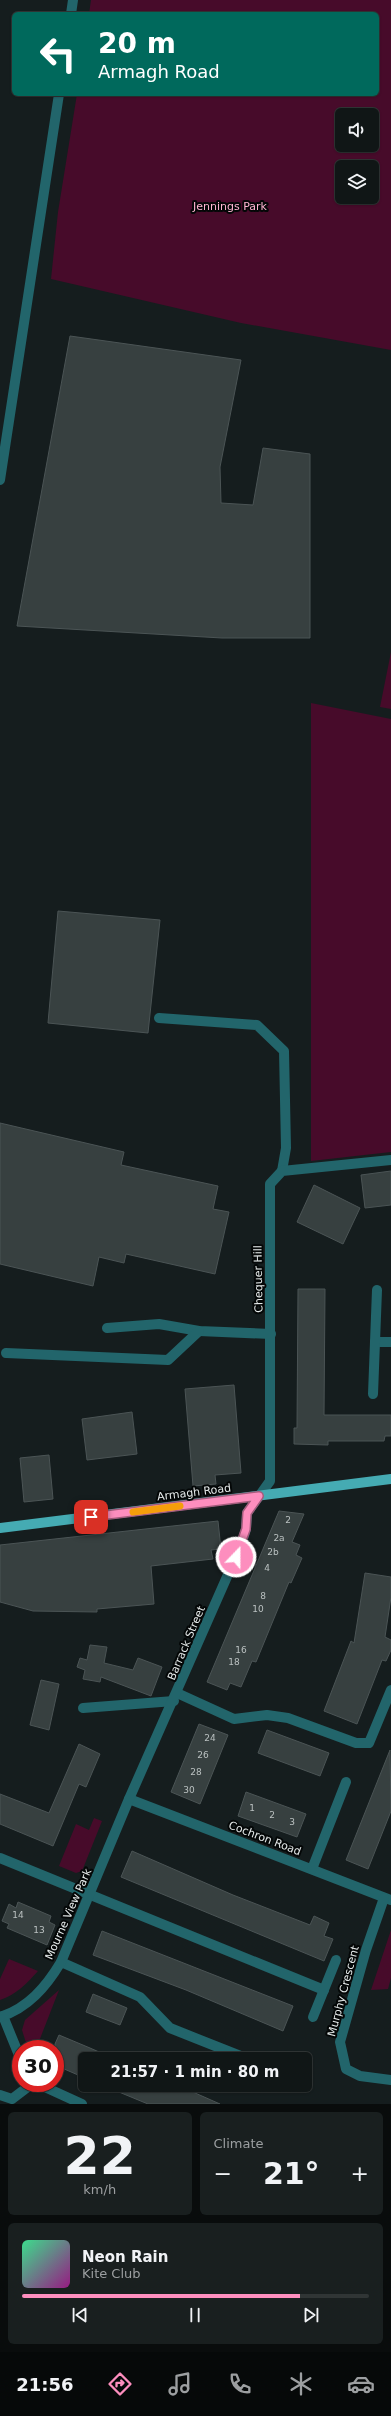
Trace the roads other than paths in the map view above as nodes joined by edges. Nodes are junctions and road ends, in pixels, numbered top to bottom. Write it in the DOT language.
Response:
graph roads {
  1 [pos="73,0"];
  2 [pos="71,12"];
  3 [pos="59,96"];
  4 [pos="0,480"];
  5 [pos="159,1018"];
  6 [pos="391,1160"];
  7 [pos="282,1171"];
  8 [pos="377,1290"];
  9 [pos="107,1328"];
  10 [pos="199,1331"];
  11 [pos="271,1334"];
  12 [pos="375,1342"];
  13 [pos="391,1342"];
  14 [pos="6,1353"];
  15 [pos="373,1394"];
  16 [pos="391,1479"];
  17 [pos="259,1496"];
  18 [pos="0,1528"];
  19 [pos="391,1690"];
  20 [pos="176,1697"];
  21 [pos="83,1708"];
  22 [pos="346,1782"];
  23 [pos="129,1799"];
  24 [pos="0,1858"];
  25 [pos="312,1869"];
  26 [pos="90,1896"];
  27 [pos="387,1900"];
  28 [pos="336,1960"];
  29 [pos="61,1962"];
  30 [pos="324,1990"];
  31 [pos="1,2017"];
  32 [pos="312,2017"];
  33 [pos="12,2041"];
  34 [pos="230,2052"];
  35 [pos="391,2080"];
  36 [pos="22,2092"];
  37 [pos="55,2092"];
  38 [pos="0,2095"];
  39 [pos="82,2104"];
  1 -- 2 [label="street"];
  3 -- 4 [label="street"];
  5 -- 7 [label="street"];
  6 -- 7 [label="street"];
  7 -- 11 [label="street, Chequer Hill"];
  8 -- 12 [label="street"];
  9 -- 10 [label="street"];
  10 -- 11 [label="street"];
  10 -- 14 [label="street"];
  11 -- 17 [label="street, Chequer Hill"];
  12 -- 13 [label="street"];
  12 -- 15 [label="street"];
  16 -- 17 [label="main road, Armagh Road"];
  17 -- 18 [label="main road, Armagh Road"];
  17 -- 20 [label="street, Barrack Street"];
  19 -- 20 [label="street"];
  20 -- 21 [label="street"];
  20 -- 23 [label="street, Barrack Street"];
  22 -- 25 [label="street"];
  23 -- 25 [label="street, Cochron Road"];
  23 -- 26 [label="street, Mourne View Park"];
  24 -- 26 [label="street"];
  25 -- 27 [label="street, Cochron Road"];
  26 -- 29 [label="street, Mourne View Park"];
  26 -- 30 [label="street"];
  27 -- 35 [label="street, Murphy Crescent"];
  28 -- 30 [label="street"];
  29 -- 31 [label="street, Mourne View Park"];
  29 -- 34 [label="street"];
  30 -- 32 [label="street"];
  31 -- 33 [label="street, Mourne View Park"];
  36 -- 38 [label="street"];
  37 -- 39 [label="street"];
}
